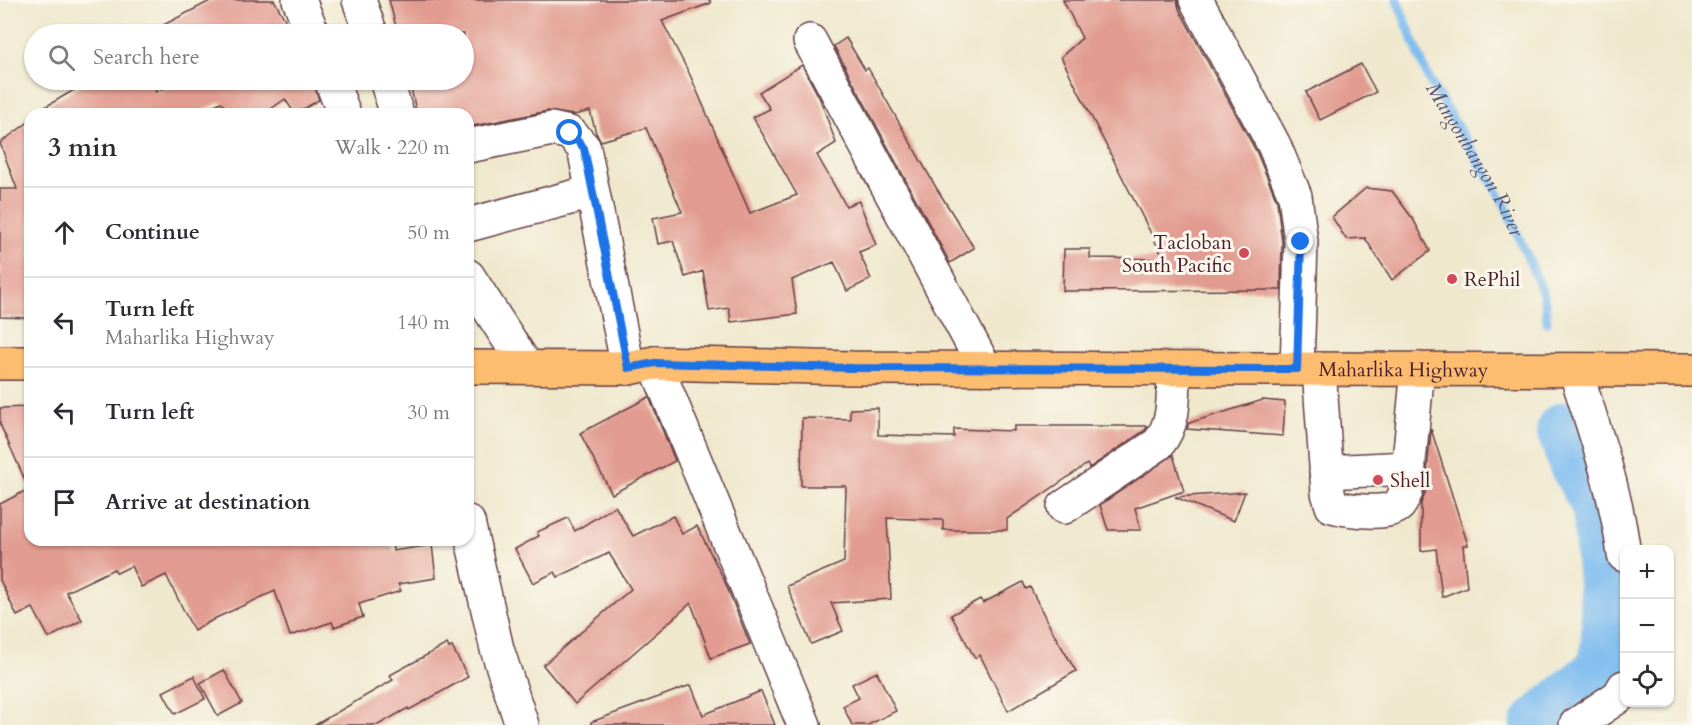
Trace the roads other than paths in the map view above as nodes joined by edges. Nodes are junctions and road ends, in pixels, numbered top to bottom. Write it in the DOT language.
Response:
graph roads {
  1 [pos="299,0"];
  2 [pos="359,0"];
  3 [pos="1196,0"];
  4 [pos="309,24"];
  5 [pos="367,24"];
  6 [pos="810,41"];
  7 [pos="335,90"];
  8 [pos="389,90"];
  9 [pos="342,108"];
  10 [pos="395,108"];
  11 [pos="474,145"];
  12 [pos="592,192"];
  13 [pos="474,223"];
  14 [pos="474,285"];
  15 [pos="0,363"];
  16 [pos="24,363"];
  17 [pos="526,366"];
  18 [pos="642,366"];
  19 [pos="474,367"];
  20 [pos="985,368"];
  21 [pos="1174,369"];
  22 [pos="1308,369"];
  23 [pos="1418,369"];
  24 [pos="1575,370"];
  25 [pos="1692,370"];
  26 [pos="1064,507"];
  27 [pos="1623,545"];
  28 [pos="473,546"];
  29 [pos="1620,694"];
  30 [pos="520,724"];
  31 [pos="804,725"];
  32 [pos="1576,725"];
  1 -- 4 [label="street"];
  2 -- 5 [label="street"];
  3 -- 22 [label="street"];
  6 -- 20 [label="street"];
  7 -- 9 [label="street"];
  8 -- 10 [label="street"];
  11 -- 12 [label="street"];
  12 -- 13 [label="street"];
  12 -- 18 [label="street"];
  14 -- 17 [label="street"];
  15 -- 16 [label="main road"];
  17 -- 18 [label="main road, Maharlika Highway"];
  17 -- 19 [label="main road, Maharlika Highway"];
  18 -- 20 [label="main road, Maharlika Highway"];
  18 -- 31 [label="street"];
  20 -- 21 [label="main road, Maharlika Highway"];
  21 -- 22 [label="main road, Maharlika Highway"];
  21 -- 26 [label="street"];
  22 -- 23 [label="main road, Maharlika Highway"];
  22 -- 23 [label="street"];
  23 -- 24 [label="main road, Maharlika Highway"];
  24 -- 25 [label="main road, Maharlika Highway"];
  24 -- 27 [label="street"];
  28 -- 30 [label="street"];
  29 -- 32 [label="street"];
}
